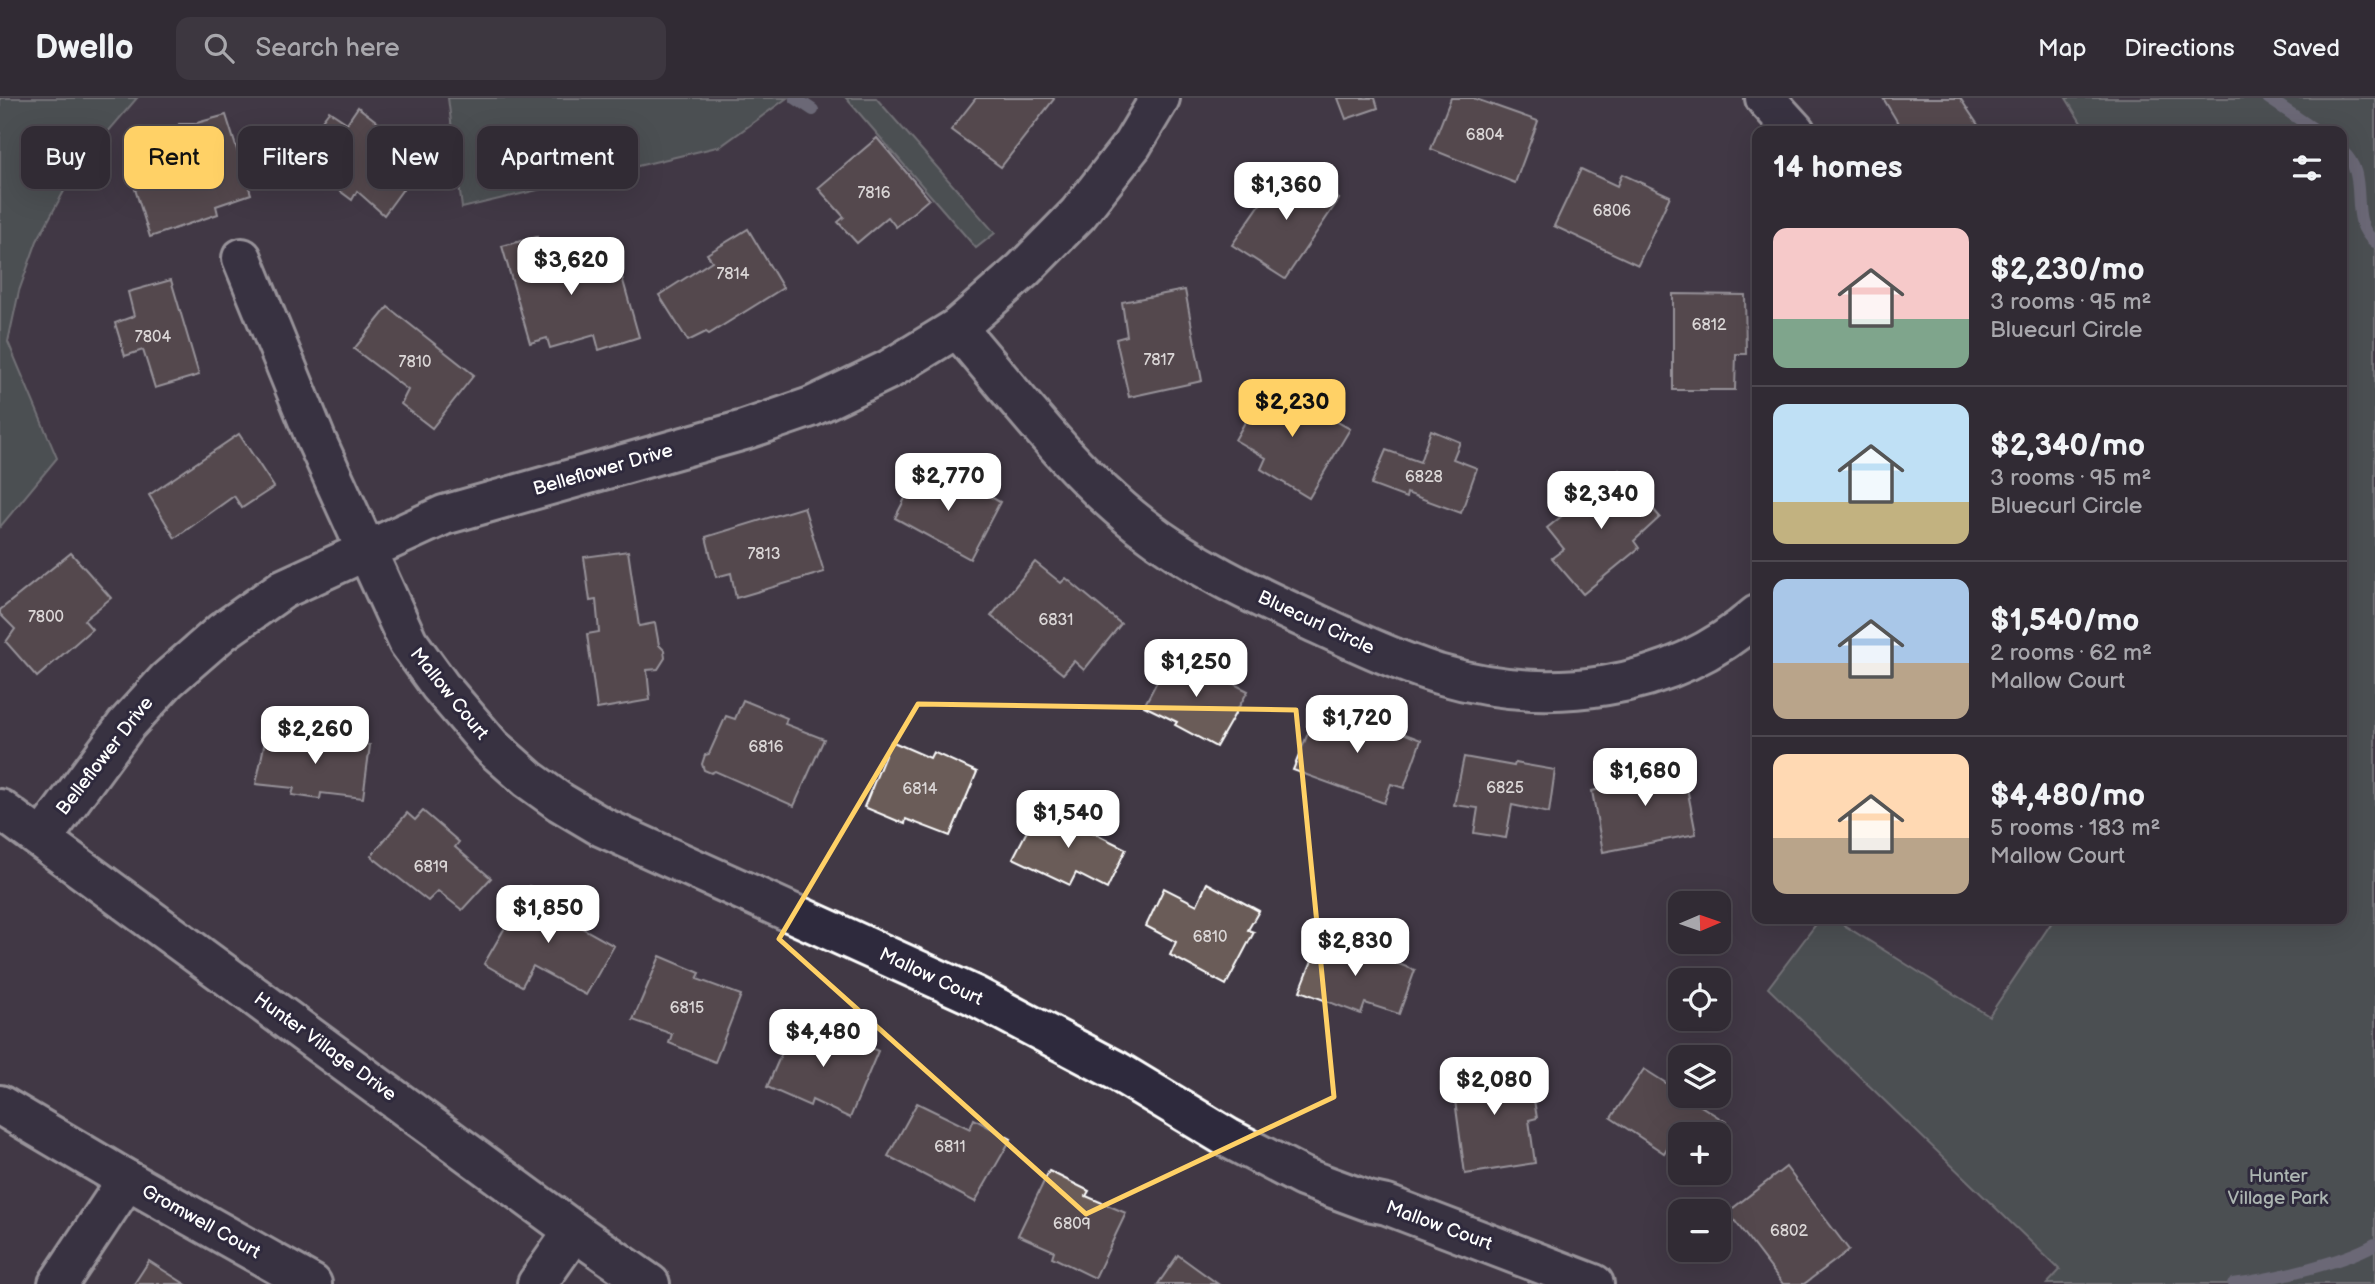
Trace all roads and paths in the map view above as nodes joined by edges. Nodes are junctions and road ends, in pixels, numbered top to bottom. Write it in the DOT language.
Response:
graph roads {
  1 [pos="1160,98"];
  2 [pos="1765,98"];
  3 [pos="1790,126"];
  4 [pos="242,258"];
  5 [pos="957,328"];
  6 [pos="367,552"];
  7 [pos="1752,620"];
  8 [pos="0,809"];
  9 [pos="41,839"];
  10 [pos="0,1105"];
  11 [pos="127,1180"];
  12 [pos="574,1231"];
  13 [pos="58,1284"];
  14 [pos="312,1284"];
  15 [pos="537,1284"];
  16 [pos="650,1284"];
  17 [pos="1594,1284"];
  1 -- 5 [label="street, Belleflower Drive"];
  2 -- 3 [label="street"];
  4 -- 6 [label="street, Mallow Court"];
  5 -- 6 [label="street, Belleflower Drive"];
  5 -- 7 [label="street, Bluecurl Circle"];
  6 -- 9 [label="street, Belleflower Drive"];
  6 -- 17 [label="street, Mallow Court"];
  8 -- 9 [label="street, Hunter Village Drive"];
  9 -- 12 [label="street, Hunter Village Drive"];
  10 -- 11 [label="street, Gromwell Court"];
  11 -- 13 [label="street, Gromwell Court"];
  11 -- 14 [label="street, Gromwell Court"];
  12 -- 15 [label="street"];
  12 -- 16 [label="street, Hunter Village Drive"];
}
